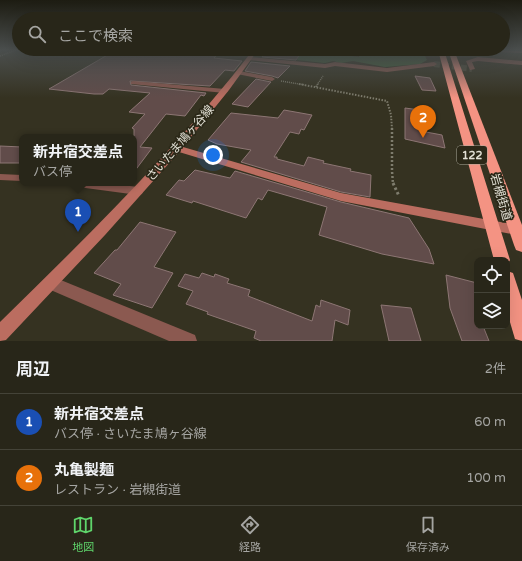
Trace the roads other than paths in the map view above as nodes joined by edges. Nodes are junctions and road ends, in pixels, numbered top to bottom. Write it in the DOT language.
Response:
graph roads {
  1 [pos="245,66"];
  2 [pos="352,66"];
  3 [pos="419,66"];
  4 [pos="446,66"];
  5 [pos="457,66"];
  6 [pos="471,66"];
  7 [pos="472,69"];
  8 [pos="239,73"];
  9 [pos="272,79"];
  10 [pos="133,83"];
  11 [pos="225,91"];
  12 [pos="177,148"];
  13 [pos="0,177"];
  14 [pos="19,178"];
  15 [pos="100,186"];
  16 [pos="138,191"];
  17 [pos="492,225"];
  18 [pos="519,230"];
  19 [pos="522,245"];
  20 [pos="501,257"];
  21 [pos="51,283"];
  22 [pos="510,290"];
  23 [pos="522,332"];
  24 [pos="0,334"];
  25 [pos="189,341"];
  1 -- 8 [label="main road, さいたま鳩ヶ谷線"];
  2 -- 3 [label="street"];
  4 -- 17 [label="highway, 岩槻街道 / 122"];
  5 -- 18 [label="highway, 岩槻街道 / 122"];
  6 -- 7 [label="street"];
  8 -- 9 [label="street"];
  8 -- 11 [label="main road, さいたま鳩ヶ谷線"];
  10 -- 11 [label="street"];
  11 -- 12 [label="main road, さいたま鳩ヶ谷線"];
  12 -- 16 [label="main road, さいたま鳩ヶ谷線"];
  12 -- 17 [label="main road"];
  13 -- 14 [label="street"];
  15 -- 16 [label="street"];
  16 -- 21 [label="main road, さいたま鳩ヶ谷線"];
  17 -- 18 [label="main road"];
  17 -- 20 [label="highway, 岩槻街道 / 122"];
  18 -- 19 [label="highway, 岩槻街道 / 122"];
  21 -- 24 [label="main road, さいたま鳩ヶ谷線"];
  21 -- 25 [label="street"];
  22 -- 23 [label="highway"];
}
